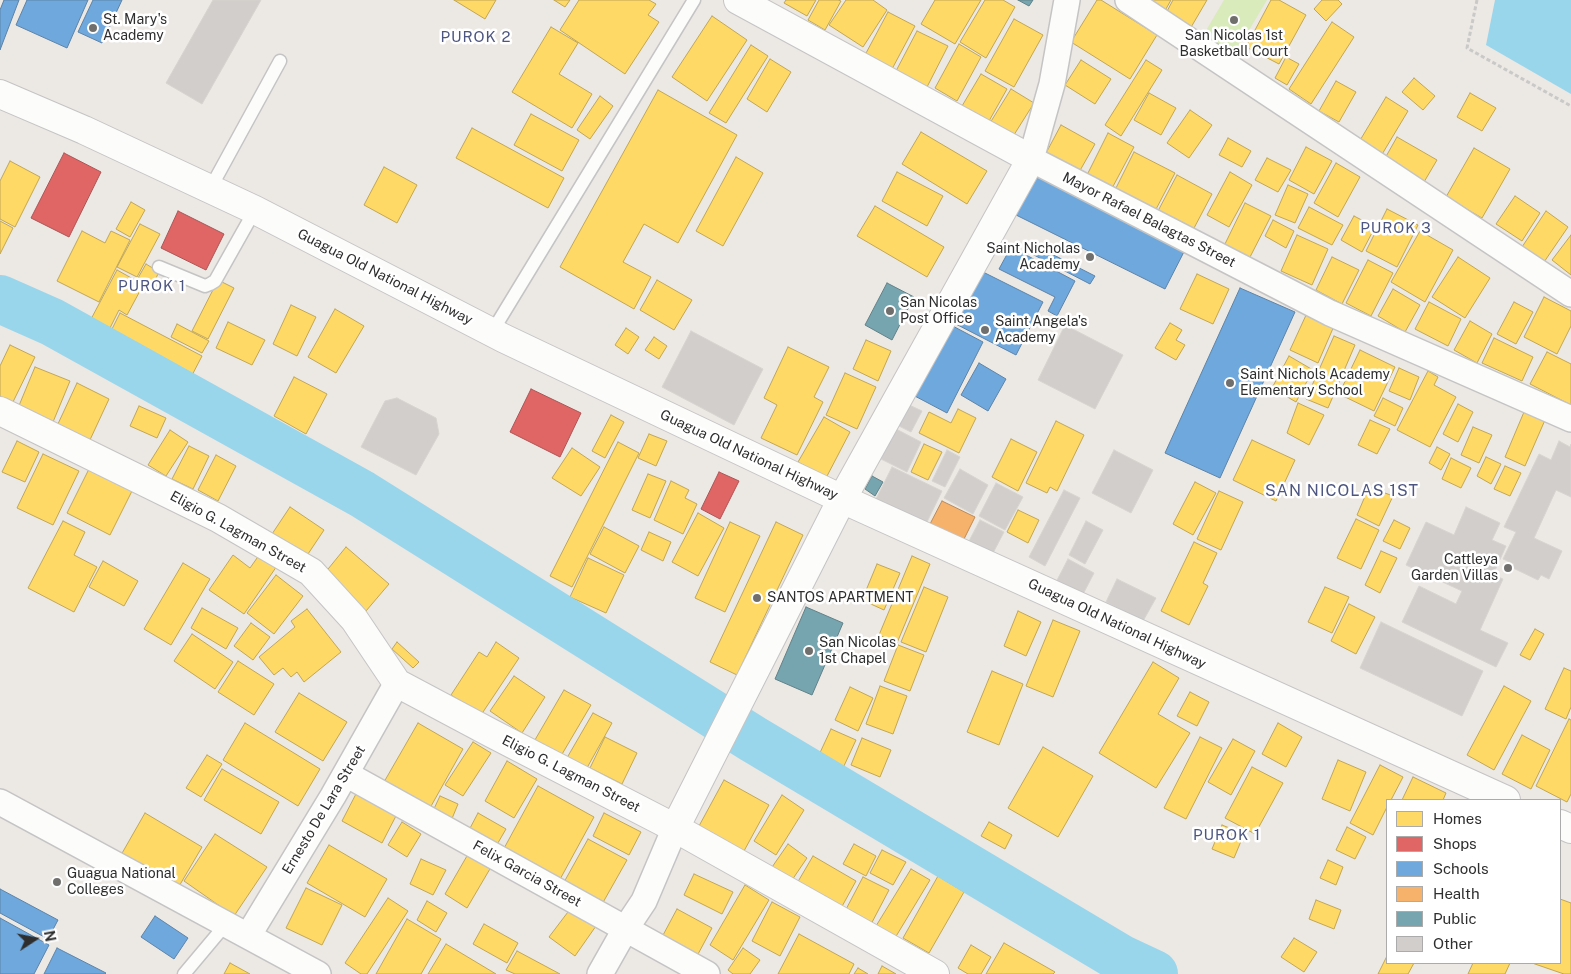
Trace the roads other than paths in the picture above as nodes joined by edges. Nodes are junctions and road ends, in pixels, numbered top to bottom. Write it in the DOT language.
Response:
graph roads {
  1 [pos="694,0"];
  2 [pos="738,0"];
  3 [pos="1067,0"];
  4 [pos="1128,0"];
  5 [pos="280,61"];
  6 [pos="0,94"];
  7 [pos="1031,159"];
  8 [pos="210,189"];
  9 [pos="255,210"];
  10 [pos="159,267"];
  11 [pos="1571,294"];
  12 [pos="492,332"];
  13 [pos="0,411"];
  14 [pos="1571,419"];
  15 [pos="842,499"];
  16 [pos="398,683"];
  17 [pos="346,774"];
  18 [pos="1504,799"];
  19 [pos="0,802"];
  20 [pos="676,828"];
  21 [pos="226,924"];
  22 [pos="626,928"];
  23 [pos="248,936"];
  24 [pos="184,974"];
  25 [pos="318,974"];
  26 [pos="600,974"];
  27 [pos="707,974"];
  28 [pos="935,974"];
  1 -- 12 [label="lane"];
  2 -- 7 [label="street, Mayor Rafael Balagtas Street"];
  3 -- 7 [label="street"];
  4 -- 11 [label="street"];
  5 -- 8 [label="lane"];
  6 -- 8 [label="street, Guagua Old National Highway"];
  7 -- 14 [label="street, Mayor Rafael Balagtas Street"];
  7 -- 15 [label="street"];
  8 -- 9 [label="street, Guagua Old National Highway"];
  9 -- 10 [label="lane"];
  9 -- 12 [label="street, Guagua Old National Highway"];
  12 -- 15 [label="street, Guagua Old National Highway"];
  13 -- 16 [label="street, Eligio G. Lagman Street"];
  15 -- 18 [label="street, Guagua Old National Highway"];
  15 -- 20 [label="street"];
  16 -- 17 [label="street, Ernesto De Lara Street"];
  16 -- 20 [label="street, Eligio G. Lagman Street"];
  17 -- 22 [label="street, Felix Garcia Street"];
  17 -- 23 [label="street, Ernesto De Lara Street"];
  19 -- 21 [label="street"];
  20 -- 22 [label="street"];
  20 -- 28 [label="street, Eligio G. Lagman Street"];
  21 -- 23 [label="street"];
  21 -- 24 [label="lane"];
  22 -- 26 [label="street"];
  22 -- 27 [label="street, Felix Garcia Street"];
  23 -- 25 [label="street"];
}
